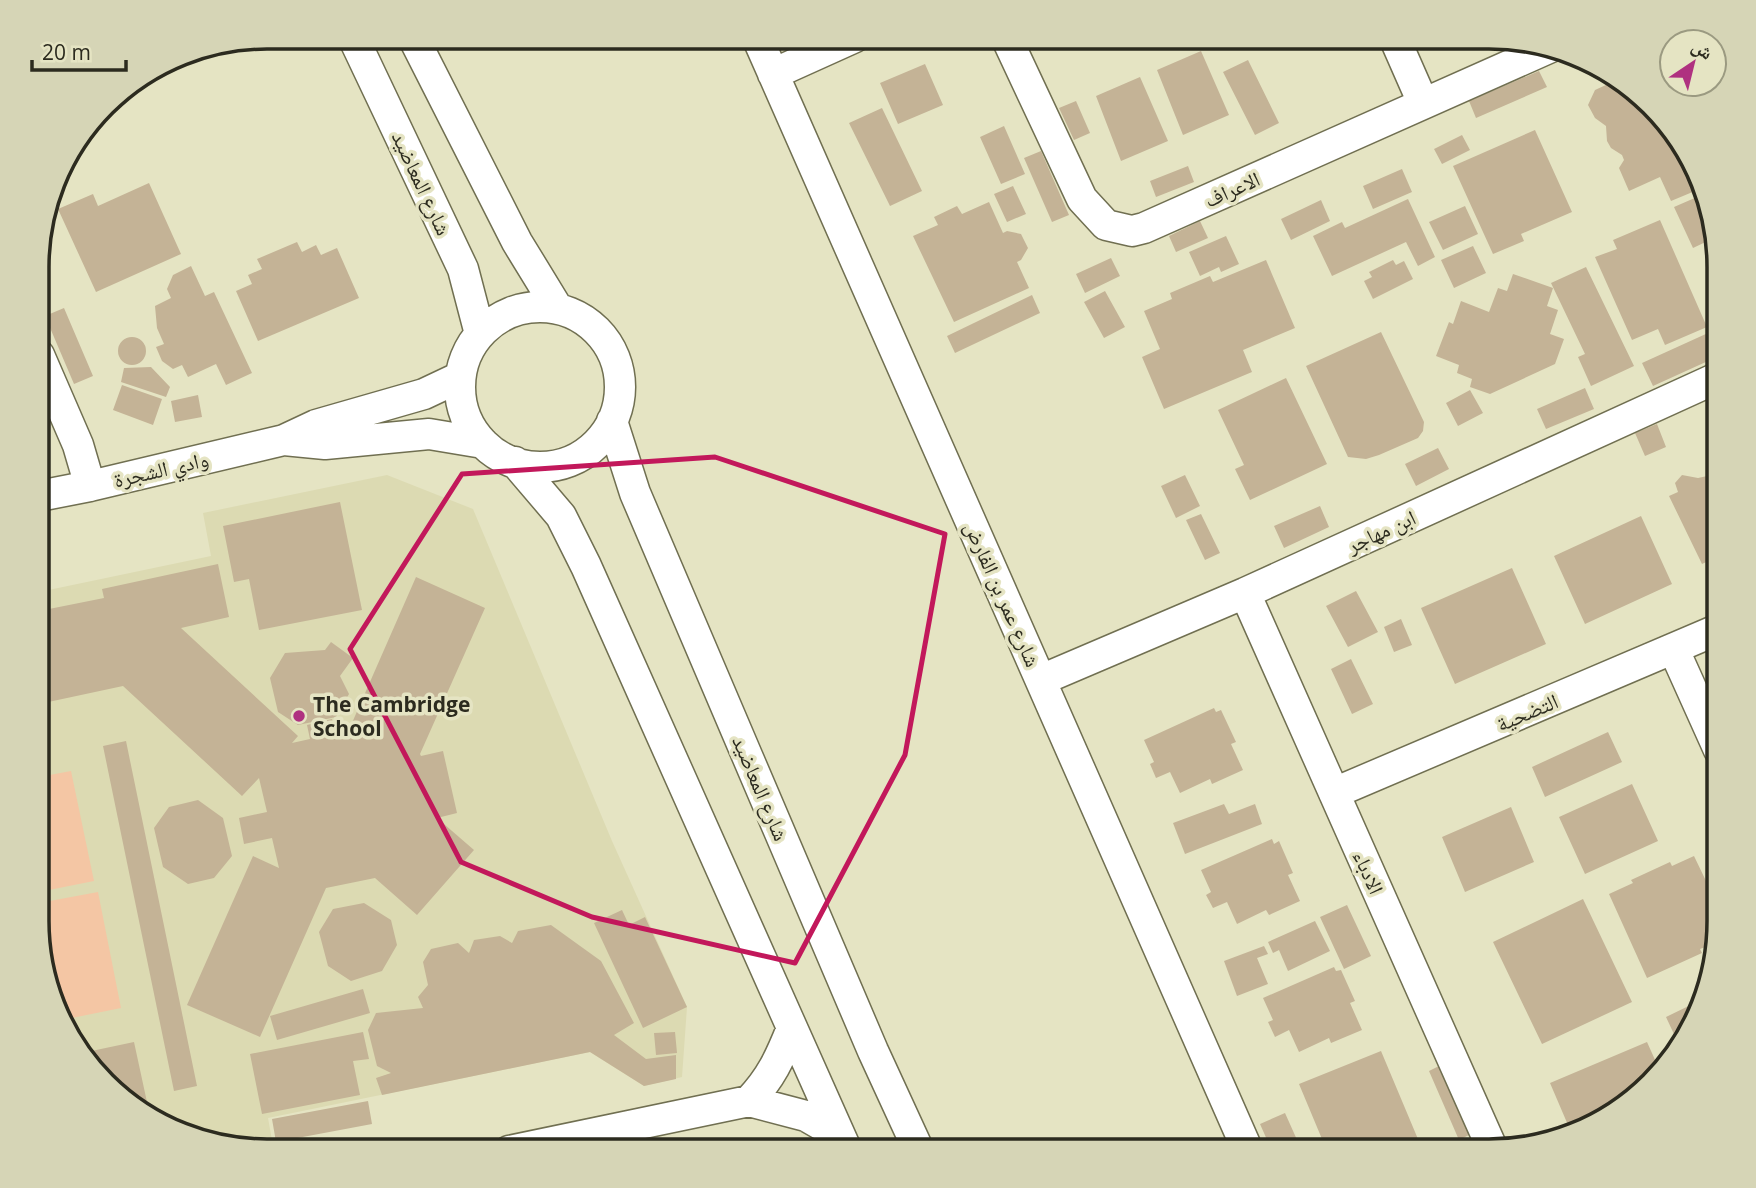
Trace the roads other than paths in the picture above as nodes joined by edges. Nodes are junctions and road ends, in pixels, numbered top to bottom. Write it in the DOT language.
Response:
graph roads {
  1 [pos="359,49"];
  2 [pos="419,49"];
  3 [pos="762,49"];
  4 [pos="828,49"];
  5 [pos="1012,49"];
  6 [pos="1399,49"];
  7 [pos="1535,54"];
  8 [pos="773,74"];
  9 [pos="1423,103"];
  10 [pos="558,309"];
  11 [pos="480,334"];
  12 [pos="49,377"];
  13 [pos="460,377"];
  14 [pos="1707,382"];
  15 [pos="612,421"];
  16 [pos="284,440"];
  17 [pos="484,443"];
  18 [pos="515,463"];
  19 [pos="90,486"];
  20 [pos="49,494"];
  21 [pos="1245,593"];
  22 [pos="1707,635"];
  23 [pos="1674,650"];
  24 [pos="1041,680"];
  25 [pos="1707,723"];
  26 [pos="1334,793"];
  27 [pos="792,1028"];
  28 [pos="749,1101"];
  29 [pos="567,1139"];
  30 [pos="838,1139"];
  31 [pos="841,1139"];
  32 [pos="914,1139"];
  33 [pos="1243,1139"];
  34 [pos="1488,1139"];
  1 -- 11 [label="street, شارع المعاضيد"];
  2 -- 10 [label="street"];
  3 -- 8 [label="street, شارع عمر بن الفارض"];
  4 -- 8 [label="street"];
  5 -- 9 [label="street, الاعراف"];
  6 -- 9 [label="street"];
  7 -- 9 [label="street, الاعراف"];
  8 -- 24 [label="street, شارع عمر بن الفارض"];
  10 -- 11 [label="street"];
  10 -- 15 [label="street"];
  11 -- 13 [label="street"];
  12 -- 19 [label="street"];
  13 -- 16 [label="street, وادي الشجرة"];
  13 -- 17 [label="street"];
  14 -- 21 [label="street, ابن مهاجر"];
  15 -- 18 [label="street"];
  15 -- 32 [label="street, شارع المعاضيد"];
  16 -- 17 [label="street, وادي الشجرة"];
  16 -- 19 [label="street, وادي الشجرة"];
  17 -- 18 [label="street"];
  18 -- 27 [label="street"];
  19 -- 20 [label="street, وادي الشجرة"];
  21 -- 24 [label="street, ابن مهاجر"];
  21 -- 26 [label="street, الادباء"];
  22 -- 23 [label="street, التضحية"];
  23 -- 25 [label="street"];
  23 -- 26 [label="street, التضحية"];
  24 -- 33 [label="street, شارع عمر بن الفارض"];
  26 -- 34 [label="street, الادباء"];
  27 -- 28 [label="street"];
  27 -- 31 [label="street"];
  28 -- 29 [label="street"];
  28 -- 30 [label="street"];
}
